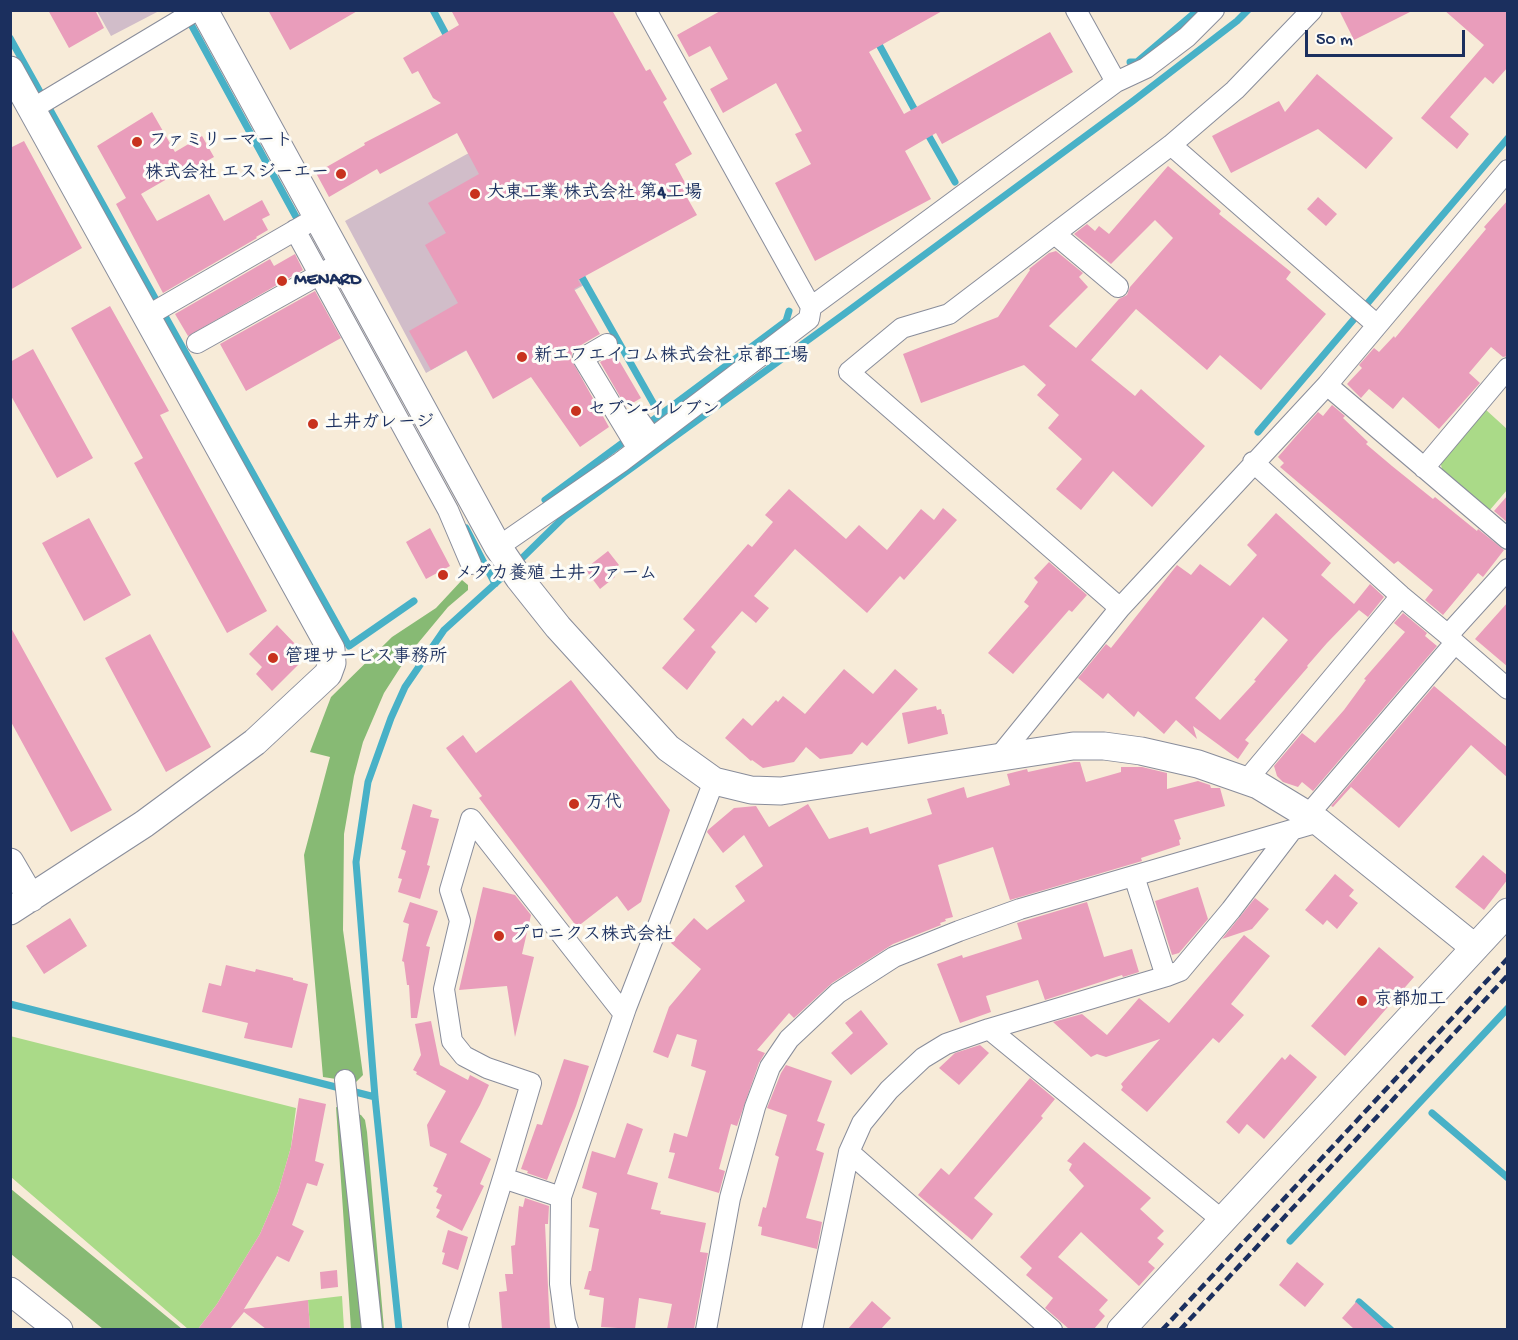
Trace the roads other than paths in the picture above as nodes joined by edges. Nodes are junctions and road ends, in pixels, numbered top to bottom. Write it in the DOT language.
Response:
graph roads {
  1 [pos="646,10"];
  2 [pos="1076,10"];
  3 [pos="1214,10"];
  4 [pos="1312,10"];
  5 [pos="193,14"];
  6 [pos="10,70"];
  7 [pos="1116,82"];
  8 [pos="32,108"];
  9 [pos="1171,145"];
  10 [pos="1508,170"];
  11 [pos="306,224"];
  12 [pos="1054,234"];
  13 [pos="328,269"];
  14 [pos="1118,287"];
  15 [pos="811,307"];
  16 [pos="148,315"];
  17 [pos="1374,323"];
  18 [pos="197,343"];
  19 [pos="607,344"];
  20 [pos="1508,368"];
  21 [pos="1327,385"];
  22 [pos="639,434"];
  23 [pos="1253,462"];
  24 [pos="1424,468"];
  25 [pos="1508,539"];
  26 [pos="507,560"];
  27 [pos="471,564"];
  28 [pos="1508,569"];
  29 [pos="1401,596"];
  30 [pos="1120,608"];
  31 [pos="1452,639"];
  32 [pos="1508,689"];
  33 [pos="998,758"];
  34 [pos="714,781"];
  35 [pos="1246,781"];
  36 [pos="1307,822"];
  37 [pos="10,862"];
  38 [pos="1134,876"];
  39 [pos="21,905"];
  40 [pos="1508,912"];
  41 [pos="1474,947"];
  42 [pos="1163,967"];
  43 [pos="624,1014"];
  44 [pos="989,1029"];
  45 [pos="345,1080"];
  46 [pos="849,1152"];
  47 [pos="503,1178"];
  48 [pos="561,1197"];
  49 [pos="1222,1220"];
  50 [pos="10,1291"];
  51 [pos="59,1329"];
  52 [pos="372,1329"];
  53 [pos="459,1329"];
  54 [pos="568,1329"];
  55 [pos="706,1329"];
  56 [pos="812,1329"];
  57 [pos="1052,1329"];
  58 [pos="1120,1329"];
  1 -- 15 [label="street"];
  2 -- 7 [label="street"];
  3 -- 7 [label="street"];
  4 -- 9 [label="street"];
  5 -- 8 [label="street"];
  5 -- 11 [label="street"];
  6 -- 8 [label="street"];
  7 -- 15 [label="street"];
  8 -- 16 [label="street"];
  9 -- 12 [label="street"];
  9 -- 17 [label="street"];
  10 -- 17 [label="street"];
  11 -- 13 [label="street"];
  11 -- 16 [label="street"];
  12 -- 14 [label="street"];
  12 -- 30 [label="street"];
  13 -- 18 [label="street"];
  13 -- 26 [label="street"];
  13 -- 27 [label="street"];
  15 -- 22 [label="street"];
  16 -- 39 [label="street"];
  17 -- 21 [label="street"];
  19 -- 22 [label="street"];
  20 -- 24 [label="street"];
  21 -- 23 [label="street"];
  21 -- 24 [label="street"];
  22 -- 26 [label="street"];
  23 -- 29 [label="street"];
  23 -- 30 [label="street"];
  24 -- 25 [label="street"];
  26 -- 34 [label="street"];
  28 -- 31 [label="street"];
  29 -- 31 [label="street"];
  29 -- 35 [label="street"];
  30 -- 33 [label="street"];
  31 -- 32 [label="street"];
  31 -- 36 [label="street"];
  33 -- 34 [label="street"];
  33 -- 35 [label="street"];
  34 -- 43 [label="street"];
  35 -- 36 [label="street"];
  36 -- 38 [label="street"];
  36 -- 41 [label="street"];
  36 -- 44 [label="street"];
  37 -- 39 [label="street"];
  38 -- 42 [label="street"];
  38 -- 55 [label="street"];
  40 -- 41 [label="street"];
  41 -- 49 [label="street"];
  43 -- 47 [label="street"];
  43 -- 48 [label="street"];
  44 -- 46 [label="street"];
  44 -- 49 [label="street"];
  45 -- 52 [label="street"];
  46 -- 56 [label="street"];
  46 -- 57 [label="street"];
  47 -- 48 [label="street"];
  47 -- 53 [label="street"];
  48 -- 54 [label="street"];
  49 -- 58 [label="street"];
  50 -- 51 [label="street"];
}
